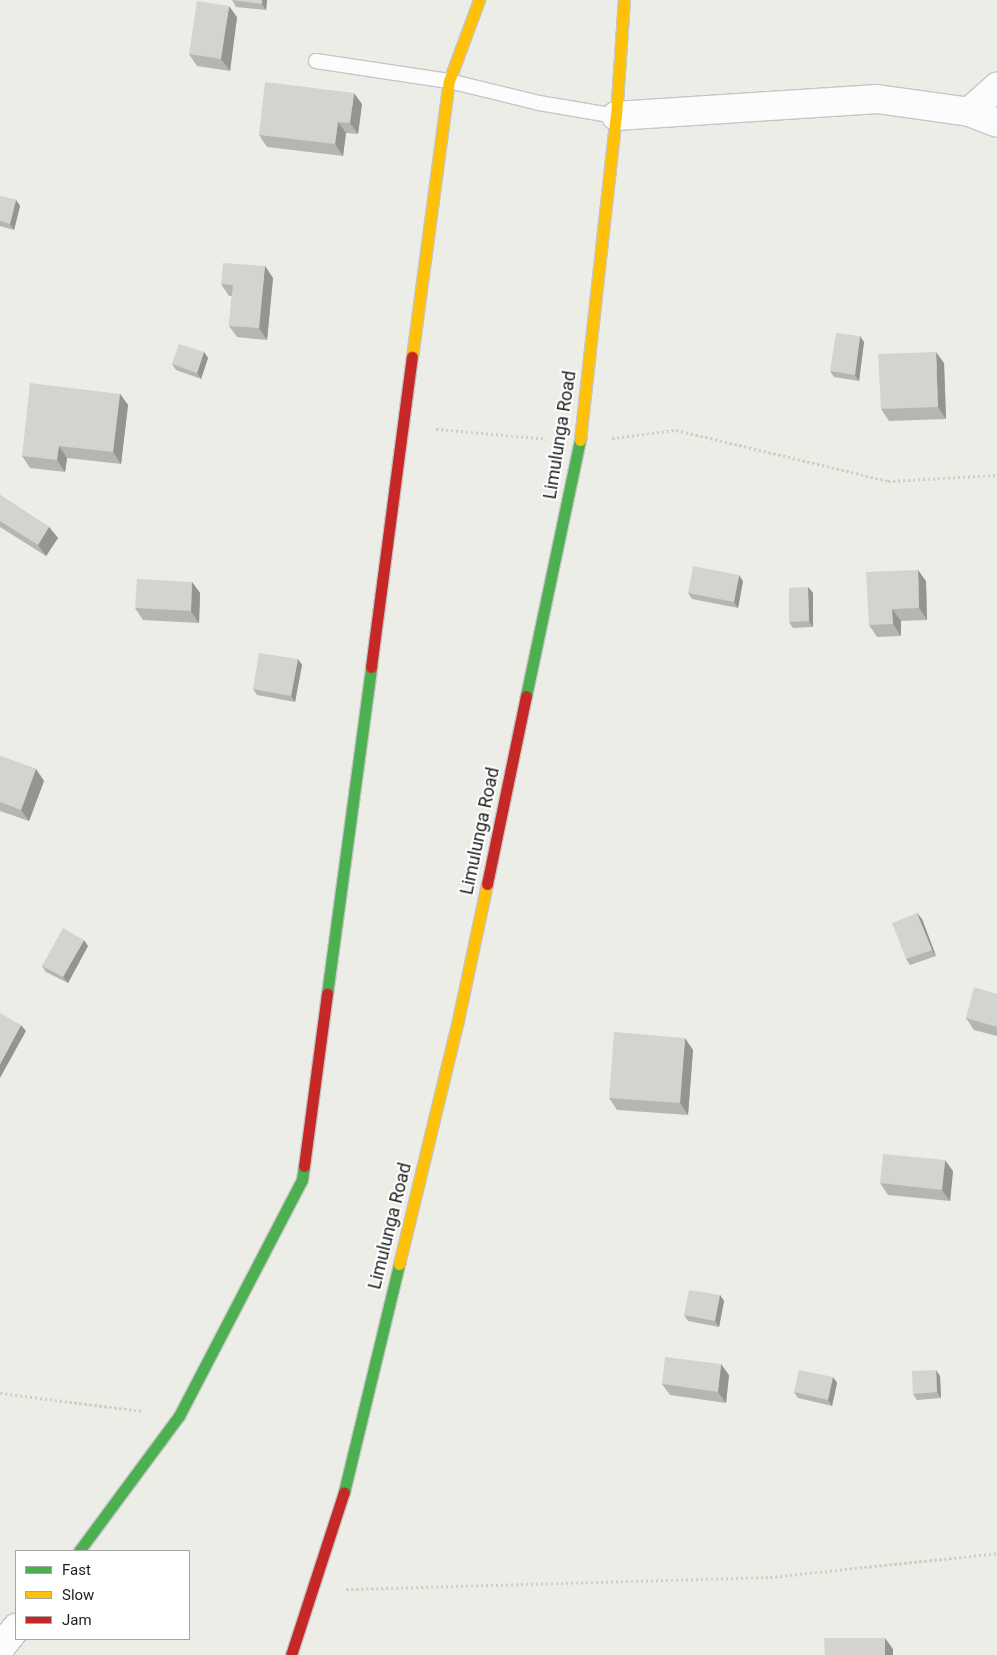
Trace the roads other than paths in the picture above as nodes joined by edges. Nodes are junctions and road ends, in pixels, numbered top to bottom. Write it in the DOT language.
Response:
graph roads {
  1 [pos="479,0"];
  2 [pos="624,0"];
  3 [pos="316,60"];
  4 [pos="449,81"];
  5 [pos="997,87"];
  6 [pos="969,112"];
  7 [pos="616,116"];
  8 [pos="997,123"];
  9 [pos="80,1550"];
  10 [pos="15,1629"];
  11 [pos="0,1648"];
  12 [pos="292,1655"];
  1 -- 4 [label="main road"];
  2 -- 7 [label="main road, Limulunga Road"];
  3 -- 4 [label="lane"];
  4 -- 7 [label="lane"];
  4 -- 9 [label="main road"];
  5 -- 6 [label="street"];
  6 -- 7 [label="street"];
  6 -- 8 [label="street"];
  7 -- 12 [label="main road, Limulunga Road"];
  10 -- 11 [label="street"];
}
